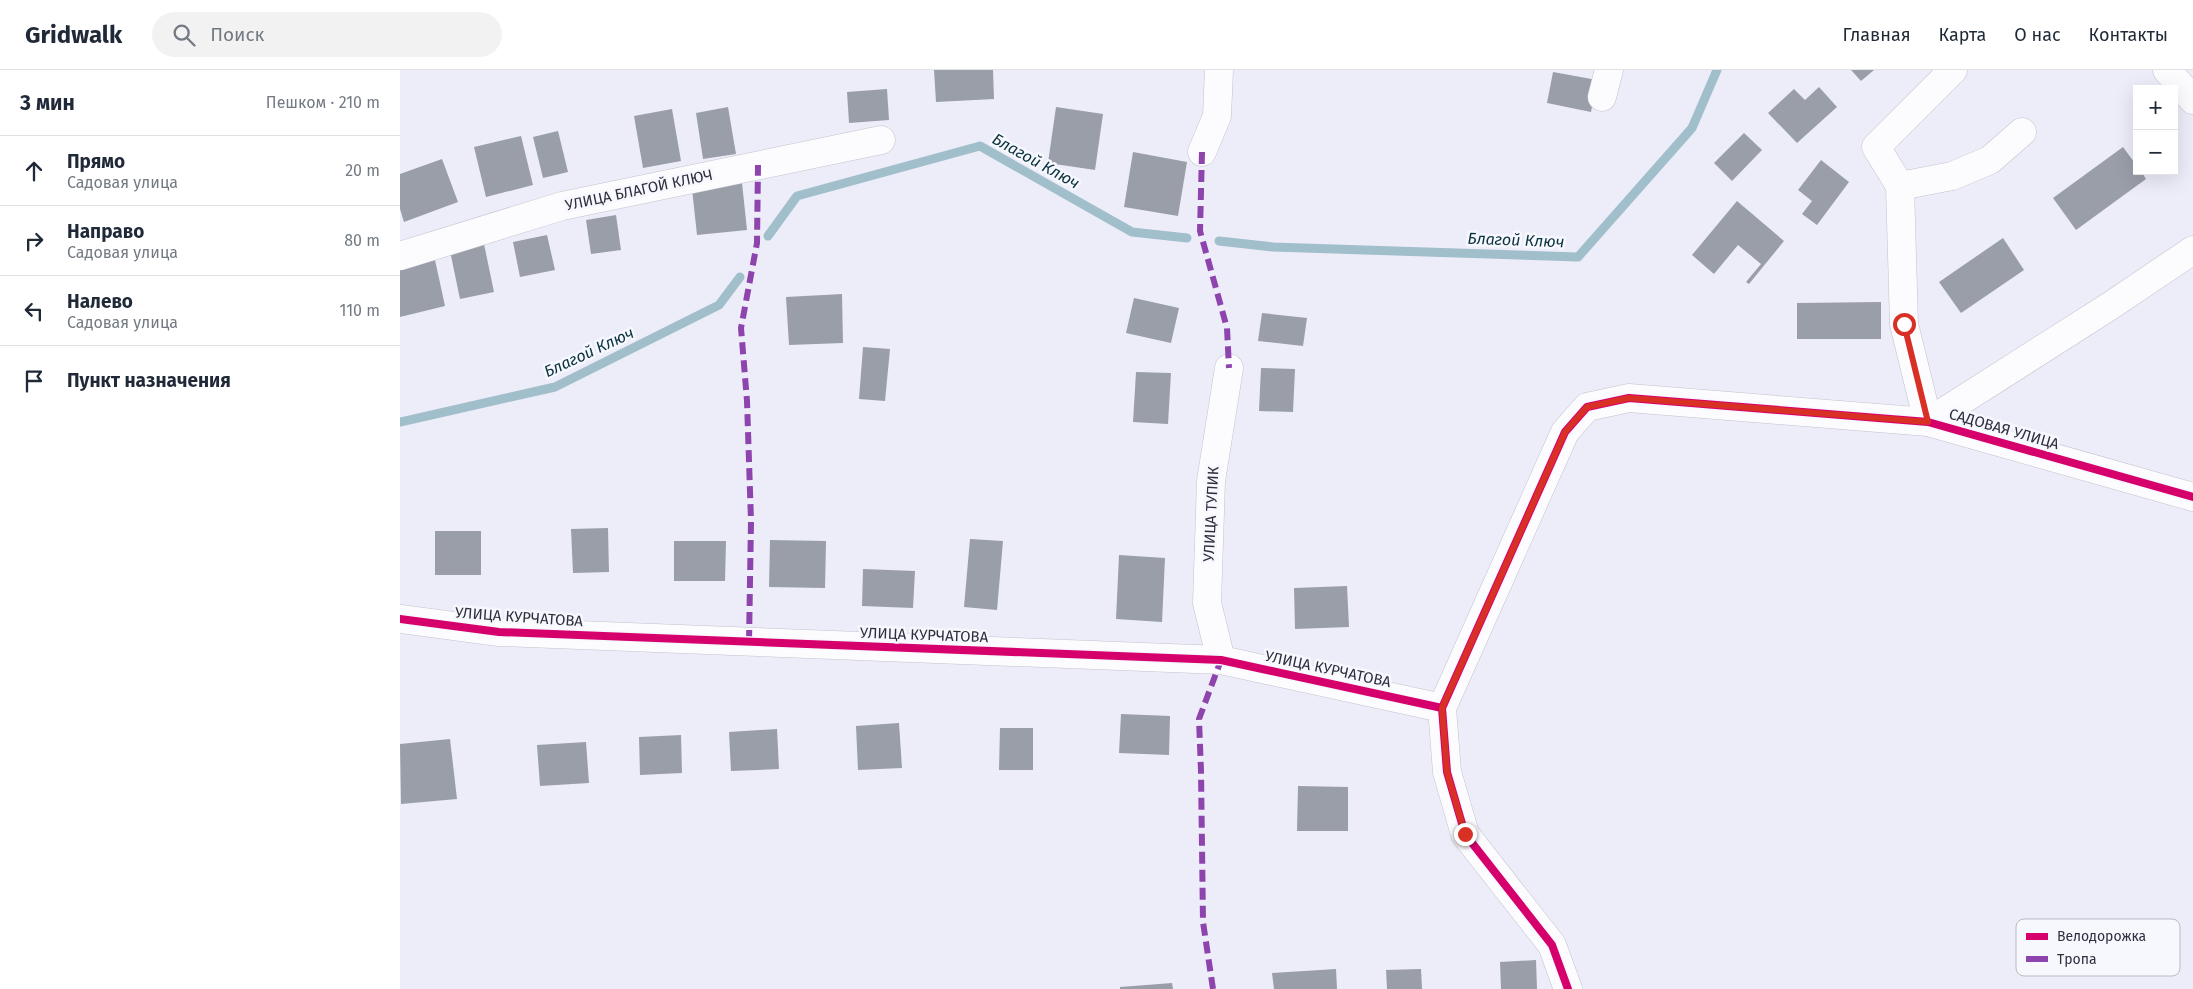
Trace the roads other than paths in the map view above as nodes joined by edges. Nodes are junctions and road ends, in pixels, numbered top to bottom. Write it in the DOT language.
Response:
graph roads {
  1 [pos="1219,70"];
  2 [pos="1609,70"];
  3 [pos="1954,70"];
  4 [pos="2167,70"];
  5 [pos="1602,97"];
  6 [pos="2193,100"];
  7 [pos="2022,132"];
  8 [pos="881,140"];
  9 [pos="1202,152"];
  10 [pos="1900,186"];
  11 [pos="2193,250"];
  12 [pos="400,256"];
  13 [pos="1230,368"];
  14 [pos="1928,422"];
  15 [pos="2193,497"];
  16 [pos="400,619"];
  17 [pos="1221,660"];
  18 [pos="1442,708"];
  19 [pos="1568,989"];
  1 -- 9 [label="street"];
  2 -- 5 [label="street"];
  3 -- 10 [label="street"];
  4 -- 6 [label="street"];
  7 -- 10 [label="street"];
  8 -- 12 [label="street, УЛИЦА БЛАГОЙ КЛЮЧ"];
  10 -- 14 [label="street, САДОВАЯ УЛИЦА"];
  11 -- 14 [label="street, САДОВАЯ УЛИЦА"];
  13 -- 17 [label="street, УЛИЦА ТУПИК"];
  14 -- 15 [label="street, САДОВАЯ УЛИЦА"];
  14 -- 18 [label="street, САДОВАЯ УЛИЦА"];
  16 -- 17 [label="street, УЛИЦА КУРЧАТОВА"];
  17 -- 18 [label="street, УЛИЦА КУРЧАТОВА"];
  18 -- 19 [label="street, САДОВАЯ УЛИЦА"];
}
